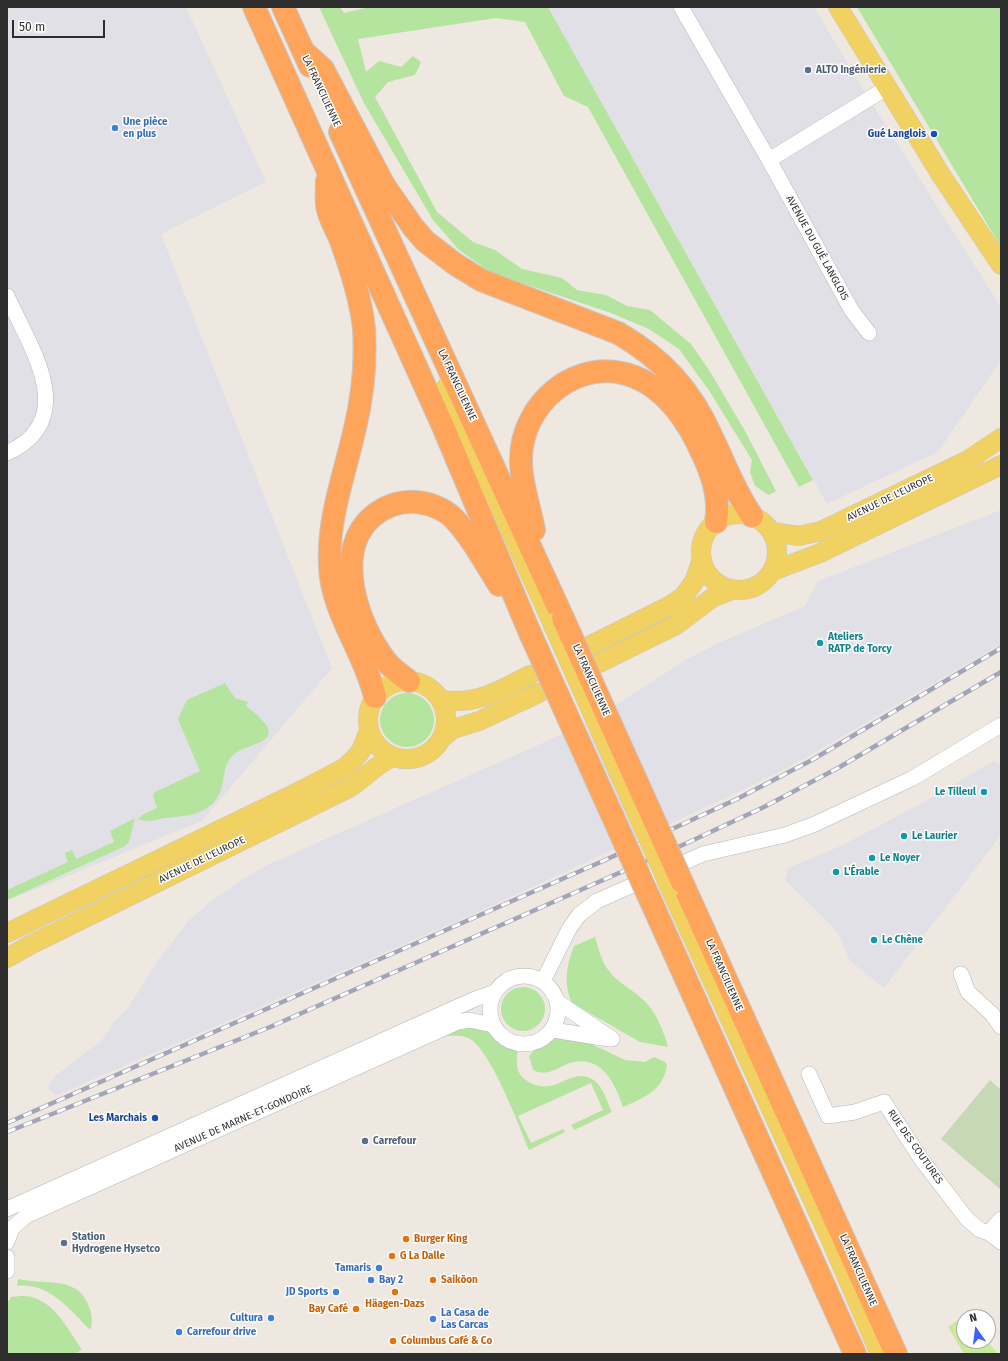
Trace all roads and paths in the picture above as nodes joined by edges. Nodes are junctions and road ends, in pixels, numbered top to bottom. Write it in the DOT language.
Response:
graph roads {
  1 [pos="254,7"];
  2 [pos="283,7"];
  3 [pos="681,7"];
  4 [pos="838,7"];
  5 [pos="304,52"];
  6 [pos="888,87"];
  7 [pos="769,160"];
  8 [pos="328,171"];
  9 [pos="1001,265"];
  10 [pos="405,274"];
  11 [pos="7,296"];
  12 [pos="869,333"];
  13 [pos="1001,438"];
  14 [pos="7,453"];
  15 [pos="1001,465"];
  16 [pos="752,516"];
  17 [pos="716,522"];
  18 [pos="772,532"];
  19 [pos="533,551"];
  20 [pos="702,559"];
  21 [pos="773,571"];
  22 [pos="732,590"];
  23 [pos="558,621"];
  24 [pos="530,633"];
  25 [pos="589,646"];
  26 [pos="597,664"];
  27 [pos="530,675"];
  28 [pos="409,681"];
  29 [pos="539,693"];
  30 [pos="375,697"];
  31 [pos="441,700"];
  32 [pos="1001,724"];
  33 [pos="369,730"];
  34 [pos="442,738"];
  35 [pos="394,757"];
  36 [pos="676,885"];
  37 [pos="7,933"];
  38 [pos="7,958"];
  39 [pos="961,974"];
  40 [pos="544,981"];
  41 [pos="495,992"];
  42 [pos="558,1002"];
  43 [pos="494,1025"];
  44 [pos="1001,1027"];
  45 [pos="553,1030"];
  46 [pos="810,1074"];
  47 [pos="7,1209"];
  48 [pos="1001,1219"];
  49 [pos="995,1237"];
  50 [pos="7,1242"];
  51 [pos="7,1257"];
  52 [pos="7,1271"];
  53 [pos="855,1354"];
  54 [pos="880,1354"];
  55 [pos="896,1354"];
  1 -- 8 [label="highway"];
  2 -- 5 [label="highway, LA FRANCILIENNE"];
  3 -- 7 [label="street, AVENUE DU GUÉ LANGLOIS"];
  4 -- 6 [label="main road"];
  5 -- 10 [label="highway, LA FRANCILIENNE"];
  5 -- 16 [label="highway"];
  6 -- 7 [label="street"];
  6 -- 9 [label="main road"];
  7 -- 12 [label="street, AVENUE DU GUÉ LANGLOIS"];
  8 -- 24 [label="highway"];
  8 -- 30 [label="highway"];
  10 -- 19 [label="highway, LA FRANCILIENNE"];
  10 -- 23 [label="main road"];
  11 -- 14 [label="street"];
  13 -- 18 [label="main road, AVENUE DE L'EUROPE"];
  15 -- 21 [label="main road, AVENUE DE L'EUROPE"];
  16 -- 17 [label="main road"];
  16 -- 18 [label="main road"];
  17 -- 19 [label="highway"];
  17 -- 20 [label="main road"];
  18 -- 21 [label="main road"];
  19 -- 23 [label="highway, LA FRANCILIENNE"];
  20 -- 22 [label="main road"];
  20 -- 25 [label="main road"];
  21 -- 22 [label="main road, AVENUE DE L'EUROPE"];
  22 -- 26 [label="main road, AVENUE DE L'EUROPE"];
  23 -- 36 [label="highway, LA FRANCILIENNE, bridge"];
  24 -- 28 [label="highway"];
  24 -- 53 [label="highway, bridge"];
  27 -- 31 [label="main road"];
  28 -- 30 [label="main road"];
  28 -- 31 [label="main road"];
  29 -- 34 [label="main road"];
  30 -- 33 [label="main road, AVENUE DE L'EUROPE"];
  31 -- 34 [label="main road"];
  32 -- 40 [label="street"];
  33 -- 35 [label="main road"];
  33 -- 37 [label="main road, AVENUE DE L'EUROPE"];
  34 -- 35 [label="main road"];
  35 -- 38 [label="main road, AVENUE DE L'EUROPE"];
  36 -- 54 [label="main road"];
  36 -- 55 [label="highway, LA FRANCILIENNE"];
  39 -- 44 [label="street"];
  40 -- 41 [label="street"];
  40 -- 42 [label="street"];
  41 -- 43 [label="street"];
  41 -- 47 [label="street, AVENUE DE MARNE-ET-GONDOIRE"];
  42 -- 45 [label="street"];
  42 -- 45 [label="street"];
  43 -- 45 [label="street"];
  43 -- 50 [label="street, AVENUE DE MARNE-ET-GONDOIRE"];
  46 -- 49 [label="street, RUE DES COUTURES"];
  48 -- 49 [label="street, RUE DES COUTURES"];
  51 -- 52 [label="street"];
}
